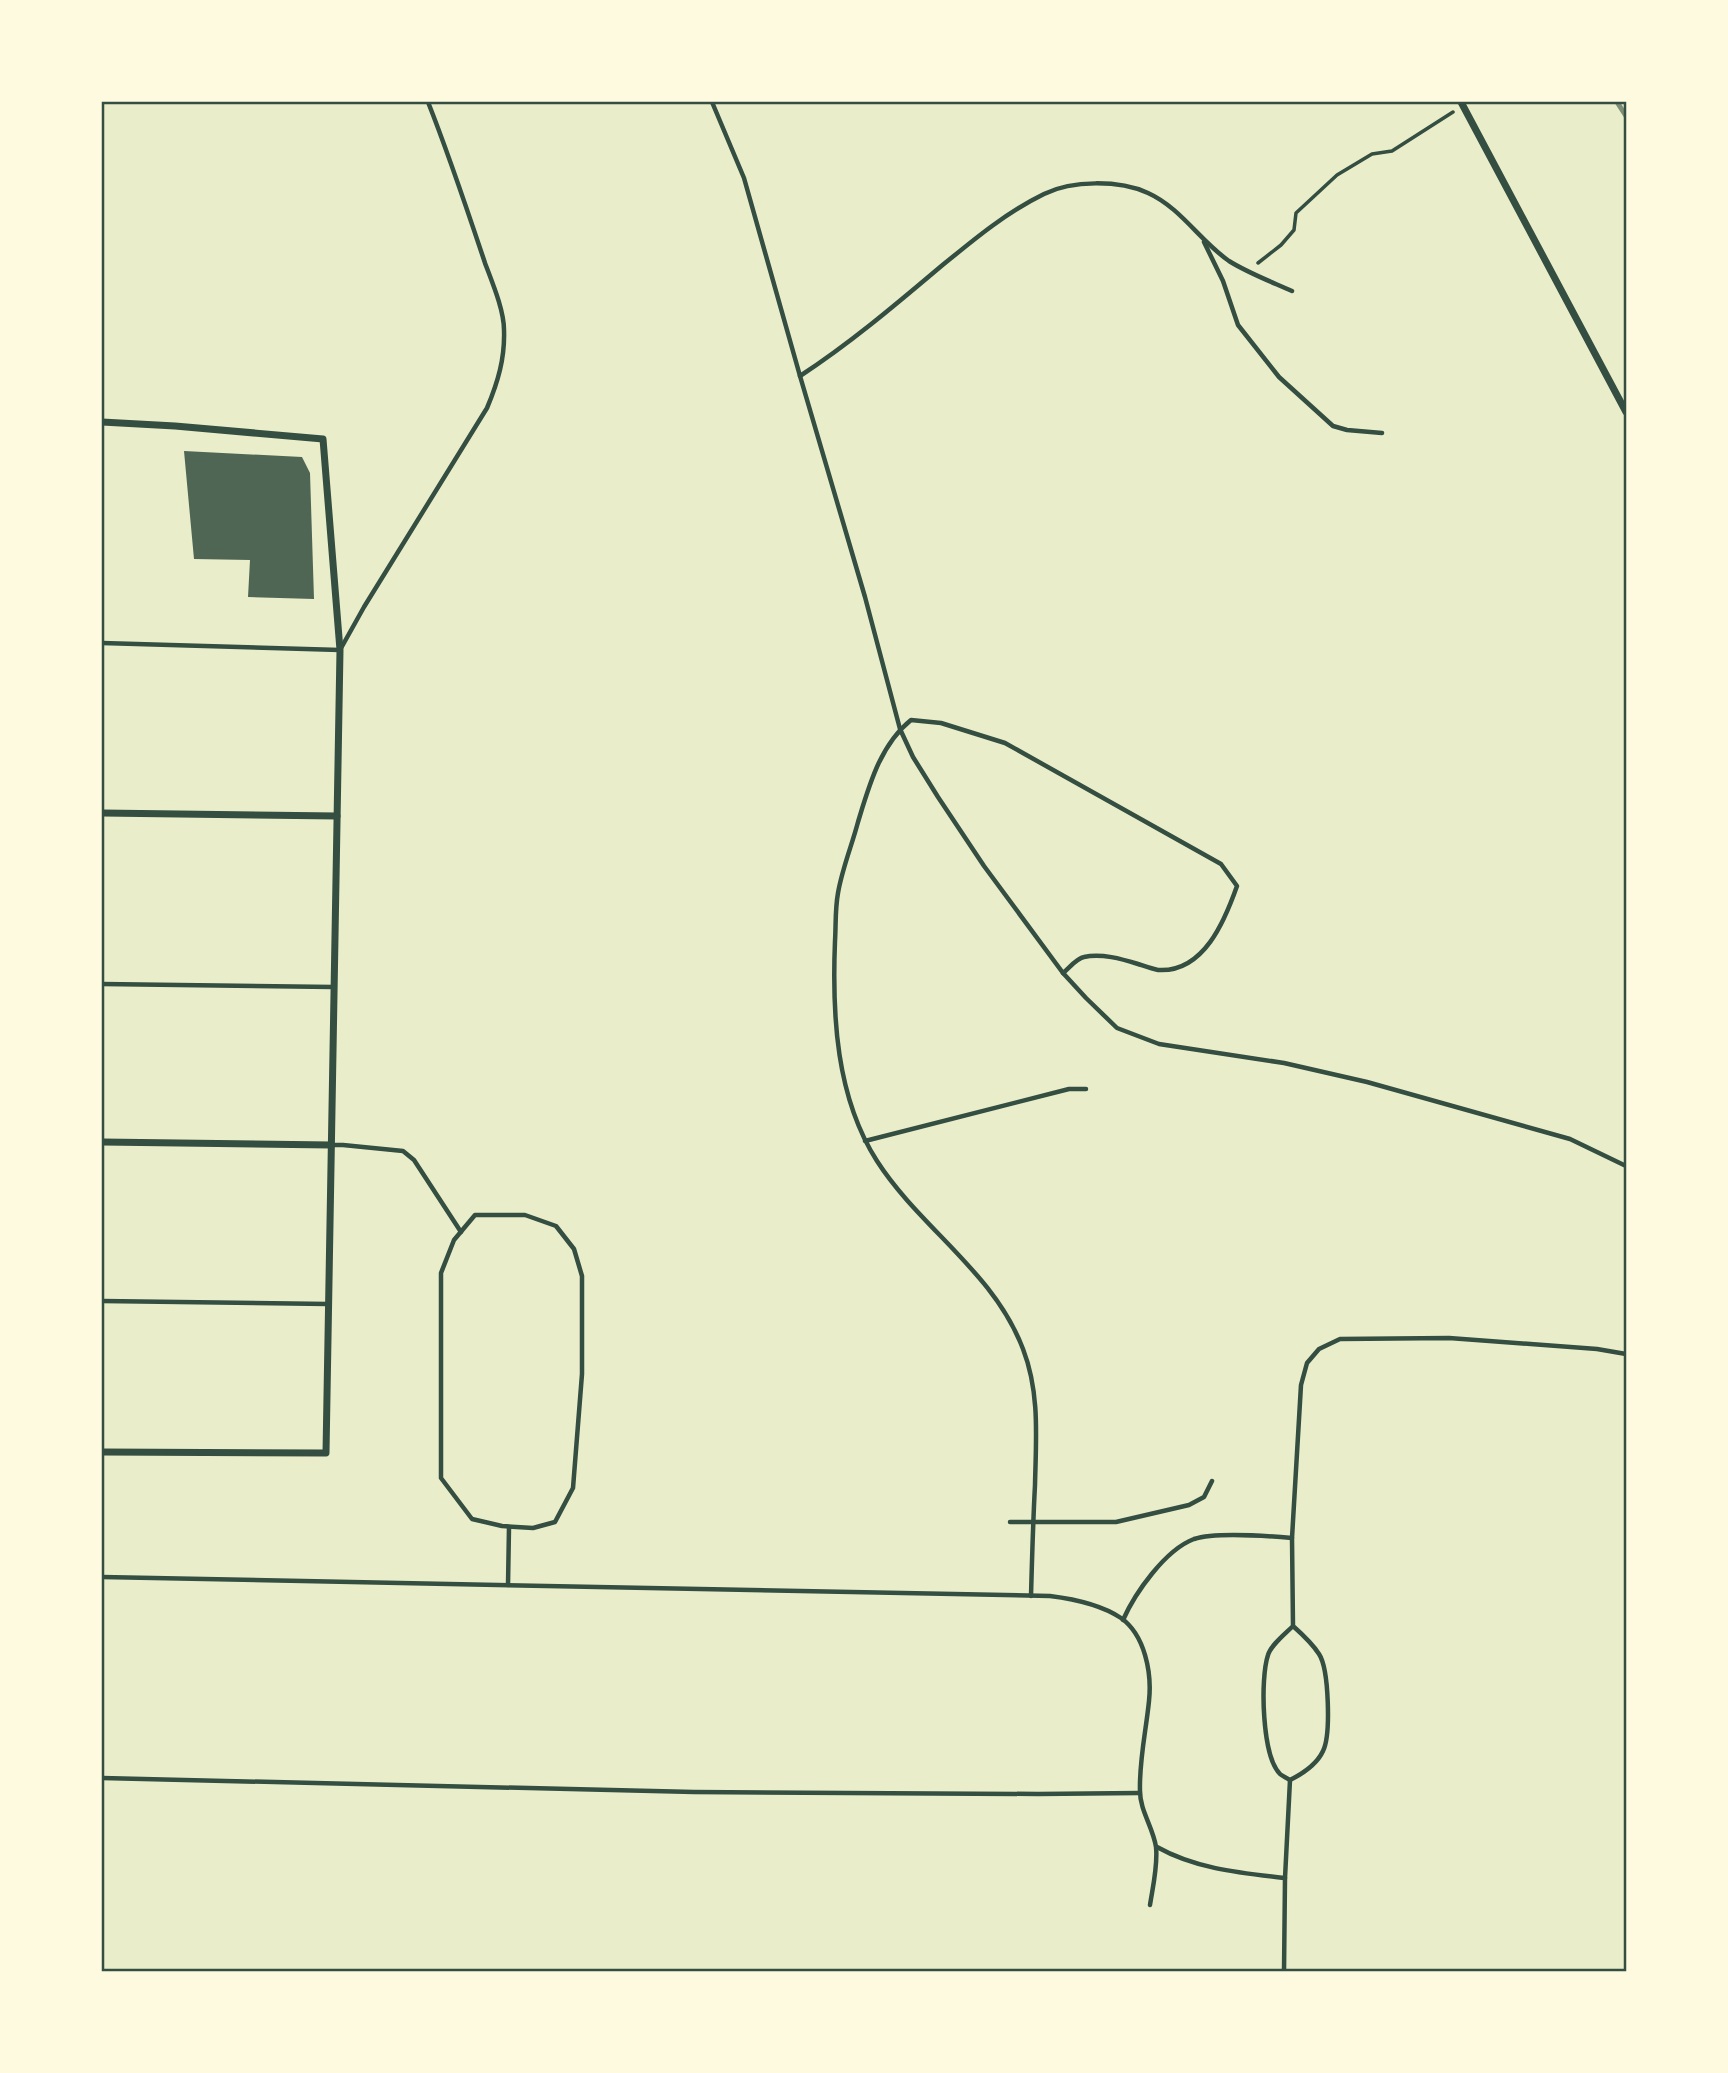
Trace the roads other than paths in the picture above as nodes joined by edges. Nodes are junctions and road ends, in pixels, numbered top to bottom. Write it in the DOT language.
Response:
graph roads {
  1 [pos="428,102"];
  2 [pos="712,102"];
  3 [pos="1462,103"];
  4 [pos="1202,237"];
  5 [pos="1292,291"];
  6 [pos="800,376"];
  7 [pos="1626,412"];
  8 [pos="102,422"];
  9 [pos="1382,433"];
  10 [pos="102,643"];
  11 [pos="340,650"];
  12 [pos="900,729"];
  13 [pos="102,813"];
  14 [pos="337,816"];
  15 [pos="1063,973"];
  16 [pos="102,984"];
  17 [pos="334,987"];
  18 [pos="1086,1089"];
  19 [pos="865,1141"];
  20 [pos="102,1142"];
  21 [pos="331,1145"];
  22 [pos="1626,1166"];
  23 [pos="461,1232"];
  24 [pos="102,1301"];
  25 [pos="328,1304"];
  26 [pos="1626,1354"];
  27 [pos="102,1452"];
  28 [pos="1212,1481"];
  29 [pos="1010,1522"];
  30 [pos="1033,1522"];
  31 [pos="509,1527"];
  32 [pos="1292,1538"];
  33 [pos="102,1577"];
  34 [pos="508,1585"];
  35 [pos="1031,1596"];
  36 [pos="1123,1620"];
  37 [pos="1293,1626"];
  38 [pos="102,1778"];
  39 [pos="1290,1780"];
  40 [pos="1139,1793"];
  41 [pos="1156,1847"];
  42 [pos="1285,1878"];
  43 [pos="1150,1905"];
  44 [pos="1284,1972"];
  1 -- 11 [label="lane"];
  2 -- 6 [label="lane"];
  3 -- 7 [label="street"];
  4 -- 5 [label="lane"];
  4 -- 6 [label="lane"];
  4 -- 9 [label="lane"];
  6 -- 12 [label="lane"];
  8 -- 11 [label="street"];
  10 -- 11 [label="lane"];
  11 -- 14 [label="street"];
  12 -- 15 [label="lane"];
  12 -- 15 [label="lane"];
  12 -- 19 [label="lane"];
  13 -- 14 [label="street"];
  14 -- 17 [label="street"];
  15 -- 22 [label="lane"];
  16 -- 17 [label="lane"];
  17 -- 21 [label="street"];
  18 -- 19 [label="lane"];
  19 -- 30 [label="lane"];
  20 -- 21 [label="street"];
  21 -- 23 [label="lane"];
  21 -- 25 [label="street"];
  23 -- 31 [label="lane"];
  23 -- 31 [label="lane"];
  24 -- 25 [label="lane"];
  25 -- 27 [label="street"];
  26 -- 32 [label="lane"];
  28 -- 30 [label="lane"];
  29 -- 30 [label="lane"];
  30 -- 35 [label="lane"];
  31 -- 34 [label="lane"];
  32 -- 36 [label="lane"];
  32 -- 37 [label="lane"];
  33 -- 34 [label="lane"];
  34 -- 35 [label="lane"];
  35 -- 36 [label="lane"];
  36 -- 40 [label="lane"];
  37 -- 39 [label="lane"];
  37 -- 39 [label="lane"];
  38 -- 40 [label="lane"];
  39 -- 42 [label="lane"];
  40 -- 41 [label="lane"];
  41 -- 42 [label="lane"];
  41 -- 43 [label="lane"];
  42 -- 44 [label="lane"];
}
